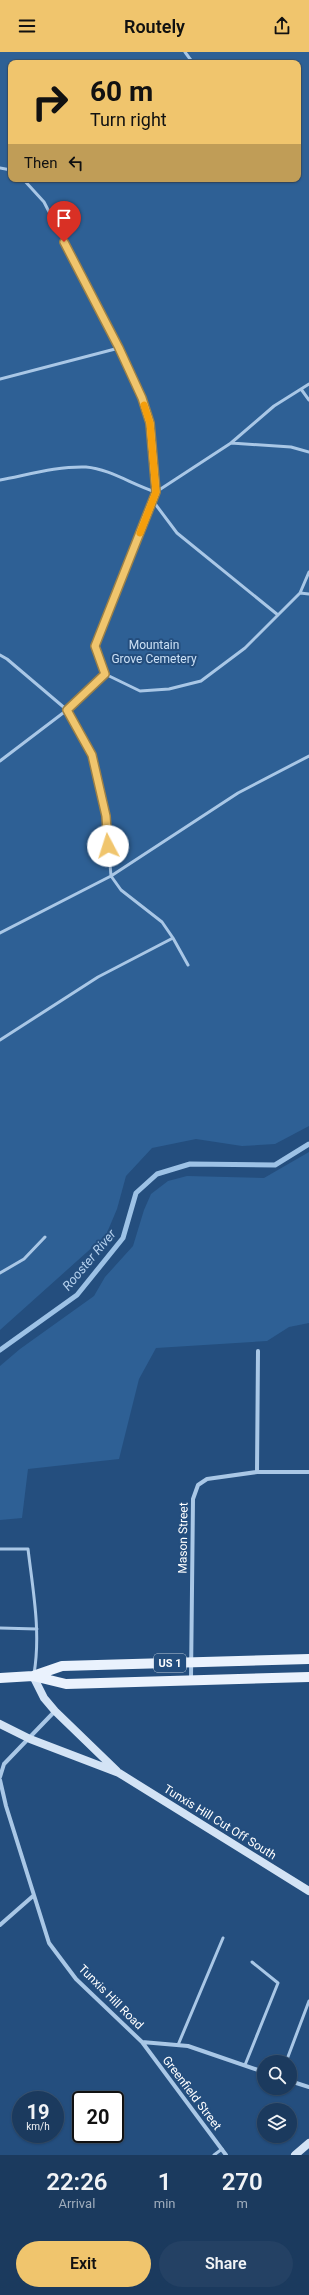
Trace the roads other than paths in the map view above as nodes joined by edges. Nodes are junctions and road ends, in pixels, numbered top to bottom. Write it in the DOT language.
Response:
graph roads {
  1 [pos="26,182"];
  2 [pos="119,348"];
  3 [pos="0,379"];
  4 [pos="309,384"];
  5 [pos="301,389"];
  6 [pos="309,400"];
  7 [pos="230,443"];
  8 [pos="309,452"];
  9 [pos="0,480"];
  10 [pos="156,492"];
  11 [pos="153,501"];
  12 [pos="309,572"];
  13 [pos="300,593"];
  14 [pos="309,594"];
  15 [pos="278,615"];
  16 [pos="0,655"];
  17 [pos="105,674"];
  18 [pos="67,710"];
  19 [pos="309,756"];
  20 [pos="0,761"];
  21 [pos="111,876"];
  22 [pos="0,933"];
  23 [pos="173,938"];
  24 [pos="188,965"];
  25 [pos="0,1040"];
  26 [pos="46,1237"];
  27 [pos="0,1273"];
  28 [pos="258,1351"];
  29 [pos="257,1472"];
  30 [pos="309,1472"];
  31 [pos="0,1549"];
  32 [pos="0,1628"];
  33 [pos="37,1629"];
  34 [pos="309,1659"];
  35 [pos="191,1662"];
  36 [pos="33,1676"];
  37 [pos="309,1677"];
  38 [pos="0,1678"];
  39 [pos="191,1679"];
  40 [pos="55,1711"];
  41 [pos="0,1724"];
  42 [pos="30,1739"];
  43 [pos="119,1773"];
  44 [pos="0,1777"];
  45 [pos="0,1780"];
  46 [pos="309,1891"];
  47 [pos="33,1896"];
  48 [pos="0,1918"];
  49 [pos="4,1921"];
  50 [pos="0,1925"];
  51 [pos="223,1938"];
  52 [pos="252,1962"];
  53 [pos="309,2001"];
  54 [pos="142,2042"];
  55 [pos="178,2045"];
  56 [pos="289,2055"];
  57 [pos="245,2065"];
  58 [pos="257,2069"];
  59 [pos="297,2083"];
  60 [pos="309,2087"];
  61 [pos="309,2144"];
  62 [pos="222,2150"];
  63 [pos="214,2155"];
  64 [pos="226,2155"];
  65 [pos="296,2155"];
  1 -- 2 [label="lane"];
  2 -- 3 [label="lane"];
  2 -- 10 [label="lane"];
  4 -- 5 [label="lane"];
  5 -- 6 [label="lane"];
  5 -- 7 [label="lane"];
  7 -- 8 [label="lane"];
  7 -- 10 [label="lane"];
  9 -- 10 [label="lane"];
  10 -- 11 [label="lane"];
  11 -- 15 [label="lane"];
  11 -- 17 [label="lane"];
  12 -- 13 [label="lane"];
  13 -- 14 [label="lane"];
  13 -- 15 [label="lane"];
  15 -- 17 [label="lane"];
  16 -- 18 [label="lane"];
  17 -- 18 [label="lane"];
  18 -- 20 [label="lane"];
  18 -- 21 [label="lane"];
  19 -- 21 [label="lane"];
  21 -- 22 [label="lane"];
  21 -- 23 [label="lane"];
  23 -- 24 [label="lane"];
  23 -- 25 [label="lane"];
  26 -- 27 [label="lane"];
  28 -- 29 [label="street"];
  29 -- 30 [label="street, Mason Street"];
  29 -- 35 [label="street, Mason Street"];
  31 -- 33 [label="lane"];
  32 -- 33 [label="lane"];
  33 -- 36 [label="lane"];
  34 -- 35 [label="main road, US 1"];
  35 -- 36 [label="main road, US 1"];
  35 -- 39 [label="street, Mason Street"];
  36 -- 38 [label="main road, US 1"];
  36 -- 39 [label="main road, US 1"];
  36 -- 40 [label="main road, Tunxis Hill Cut Off South"];
  37 -- 39 [label="main road, US 1"];
  40 -- 42 [label="street"];
  40 -- 43 [label="main road, Tunxis Hill Cut Off South"];
  41 -- 42 [label="main road, Tunxis Hill Cut Off South"];
  42 -- 43 [label="main road, Tunxis Hill Cut Off South"];
  42 -- 44 [label="street"];
  43 -- 46 [label="main road, Tunxis Hill Cut Off South"];
  45 -- 47 [label="street, Tunxis Hill Road"];
  47 -- 49 [label="street"];
  47 -- 54 [label="street, Tunxis Hill Road"];
  48 -- 49 [label="lane"];
  49 -- 50 [label="street"];
  51 -- 55 [label="lane"];
  52 -- 57 [label="lane"];
  53 -- 56 [label="lane"];
  54 -- 55 [label="street, Tunxis Hill Road"];
  54 -- 62 [label="street, Greenfield Street"];
  55 -- 57 [label="street, Tunxis Hill Road"];
  57 -- 58 [label="street, Tunxis Hill Road"];
  59 -- 60 [label="street"];
  61 -- 65 [label="main road"];
  62 -- 63 [label="lane"];
  62 -- 64 [label="street, Greenfield Street"];
}
